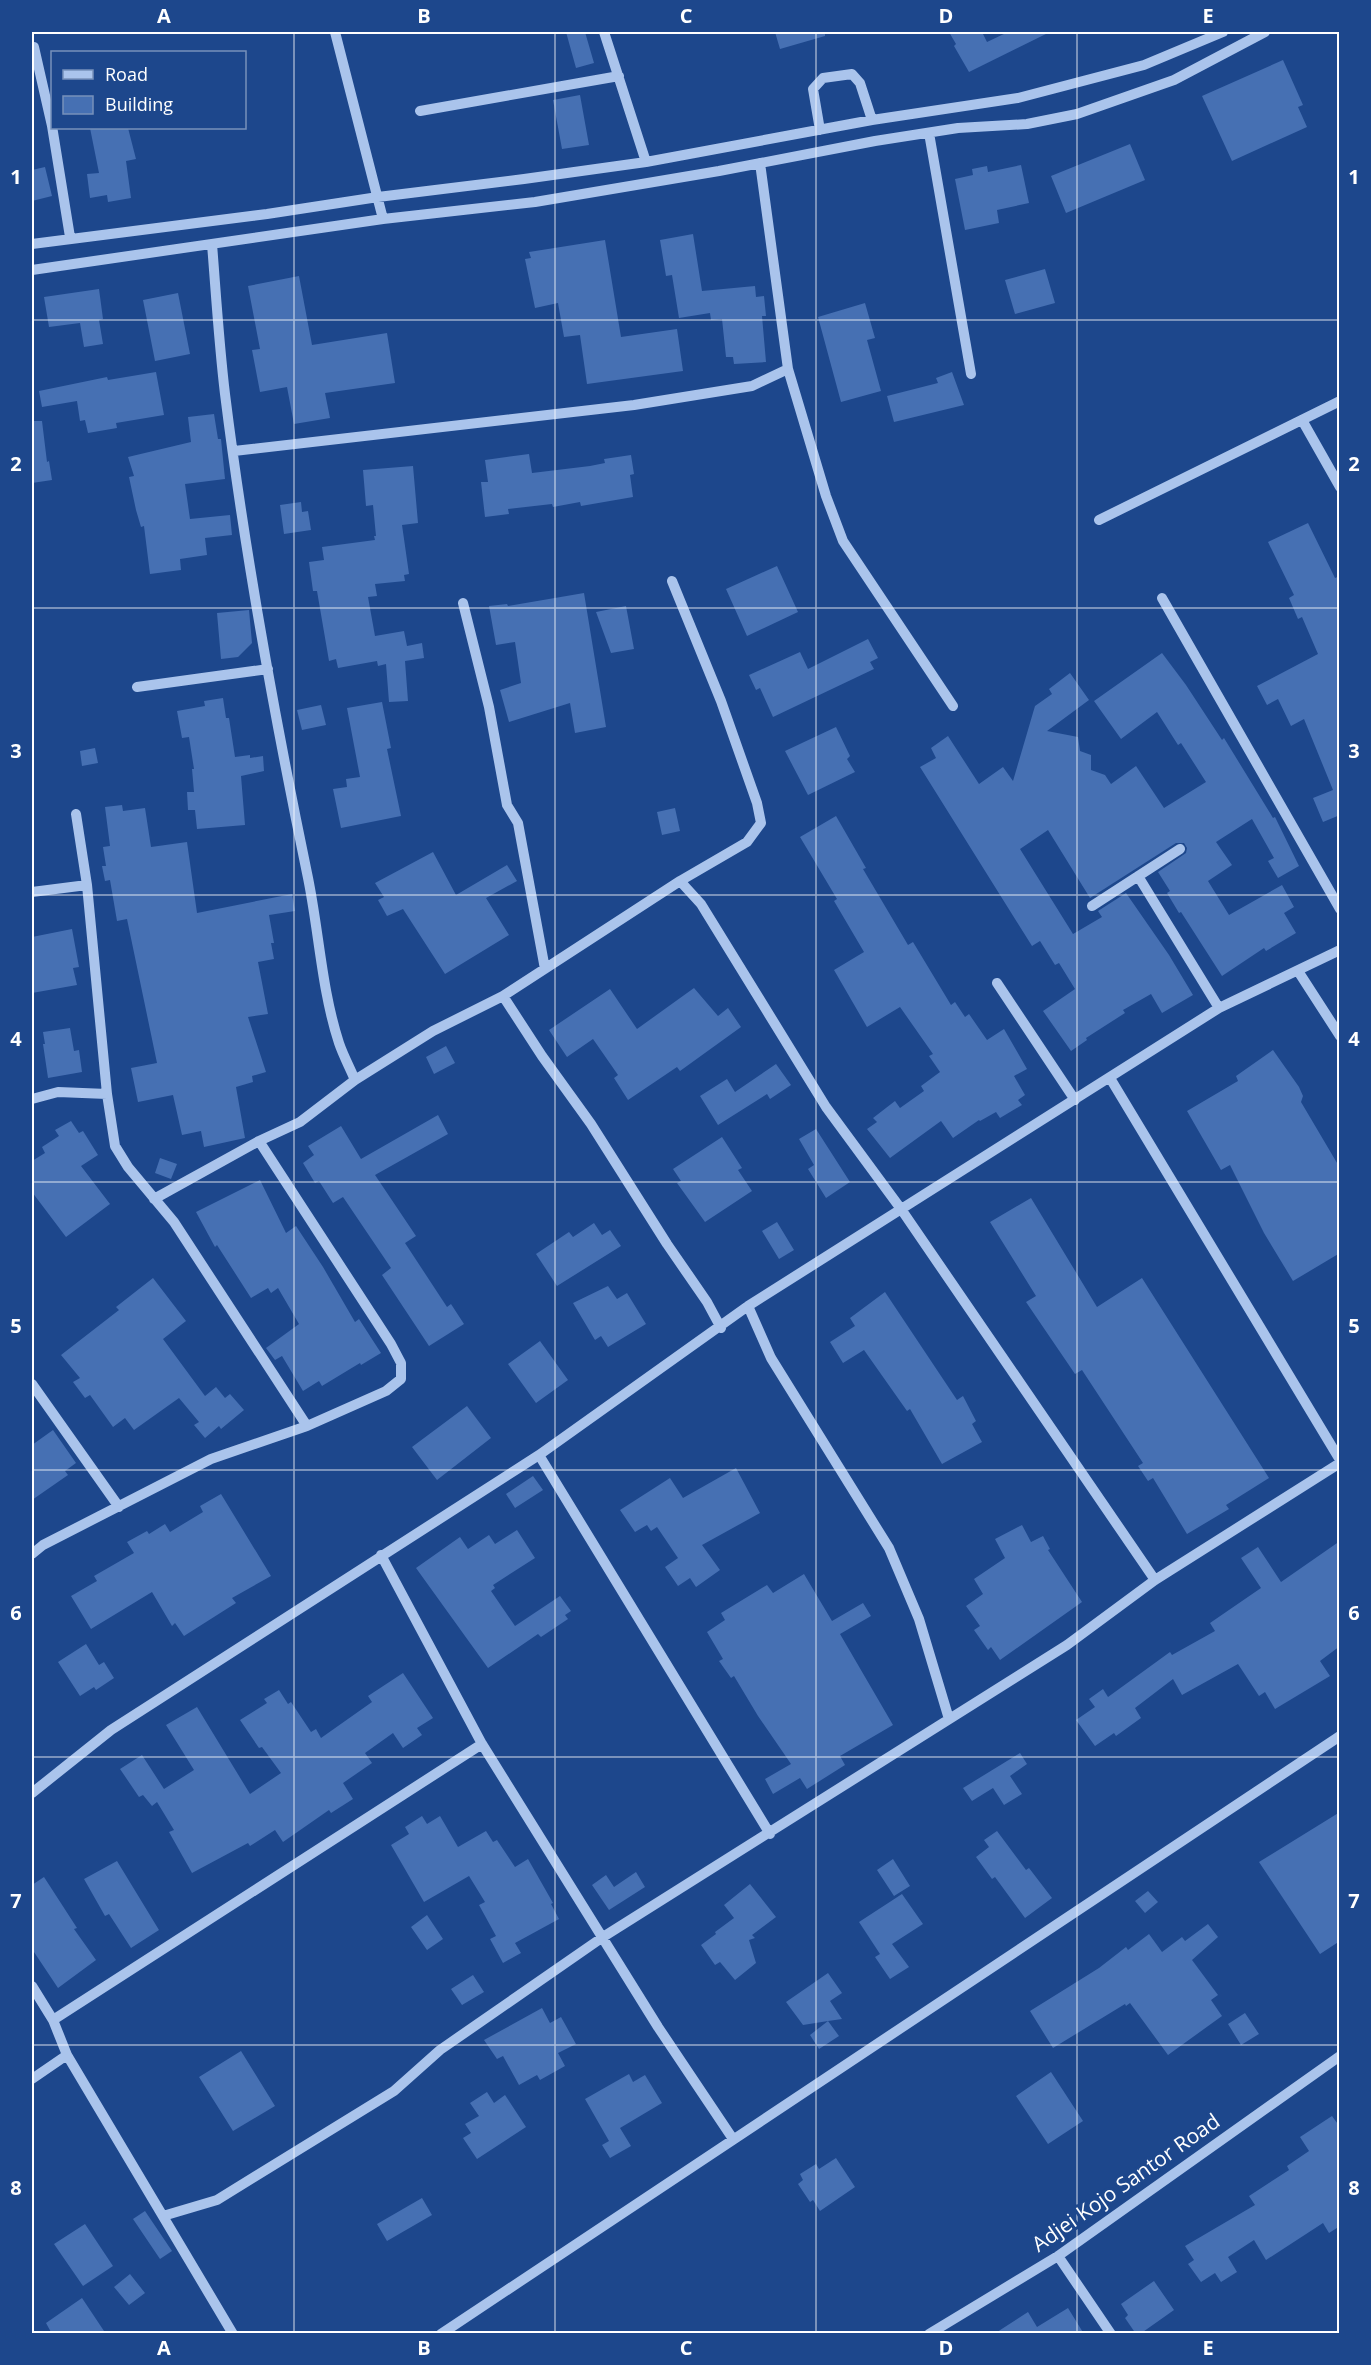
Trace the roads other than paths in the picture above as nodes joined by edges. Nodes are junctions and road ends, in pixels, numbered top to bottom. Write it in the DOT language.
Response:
graph roads {
  1 [pos="335,32"];
  2 [pos="604,32"];
  3 [pos="1223,32"];
  4 [pos="1265,32"];
  5 [pos="34,47"];
  6 [pos="620,76"];
  7 [pos="420,111"];
  8 [pos="872,120"];
  9 [pos="51,122"];
  10 [pos="52,129"];
  11 [pos="820,130"];
  12 [pos="929,133"];
  13 [pos="646,162"];
  14 [pos="760,163"];
  15 [pos="378,197"];
  16 [pos="383,219"];
  17 [pos="70,237"];
  18 [pos="32,244"];
  19 [pos="212,244"];
  20 [pos="32,270"];
  21 [pos="788,369"];
  22 [pos="971,374"];
  23 [pos="1340,401"];
  24 [pos="1302,420"];
  25 [pos="234,451"];
  26 [pos="1340,486"];
  27 [pos="1099,520"];
  28 [pos="672,581"];
  29 [pos="1162,598"];
  30 [pos="463,603"];
  31 [pos="268,669"];
  32 [pos="137,687"];
  33 [pos="953,706"];
  34 [pos="76,814"];
  35 [pos="1180,849"];
  36 [pos="1138,876"];
  37 [pos="680,881"];
  38 [pos="87,885"];
  39 [pos="32,892"];
  40 [pos="1092,906"];
  41 [pos="1340,909"];
  42 [pos="1340,950"];
  43 [pos="545,969"];
  44 [pos="1298,971"];
  45 [pos="997,983"];
  46 [pos="503,996"];
  47 [pos="1218,1008"];
  48 [pos="1340,1036"];
  49 [pos="1110,1078"];
  50 [pos="355,1080"];
  51 [pos="107,1094"];
  52 [pos="32,1099"];
  53 [pos="1075,1100"];
  54 [pos="259,1141"];
  55 [pos="154,1199"];
  56 [pos="901,1209"];
  57 [pos="748,1306"];
  58 [pos="720,1328"];
  59 [pos="32,1384"];
  60 [pos="307,1426"];
  61 [pos="539,1455"];
  62 [pos="1340,1461"];
  63 [pos="119,1507"];
  64 [pos="32,1554"];
  65 [pos="381,1555"];
  66 [pos="1155,1580"];
  67 [pos="949,1719"];
  68 [pos="1340,1736"];
  69 [pos="482,1744"];
  70 [pos="32,1793"];
  71 [pos="770,1834"];
  72 [pos="603,1937"];
  73 [pos="32,1986"];
  74 [pos="52,2020"];
  75 [pos="67,2055"];
  76 [pos="1340,2056"];
  77 [pos="32,2079"];
  78 [pos="733,2139"];
  79 [pos="163,2216"];
  80 [pos="1058,2256"];
  81 [pos="233,2334"];
  82 [pos="441,2334"];
  83 [pos="929,2334"];
  84 [pos="1111,2334"];
  1 -- 15 [label="street"];
  2 -- 6 [label="street"];
  3 -- 8 [label="street"];
  4 -- 12 [label="street"];
  5 -- 9 [label="street"];
  6 -- 7 [label="street"];
  6 -- 13 [label="street"];
  8 -- 11 [label="street"];
  8 -- 11 [label="street"];
  10 -- 17 [label="street"];
  11 -- 13 [label="street"];
  12 -- 14 [label="street"];
  12 -- 22 [label="street"];
  13 -- 15 [label="street"];
  14 -- 16 [label="street"];
  14 -- 21 [label="street"];
  15 -- 16 [label="street"];
  15 -- 17 [label="street"];
  16 -- 19 [label="street"];
  17 -- 18 [label="street"];
  19 -- 20 [label="street"];
  19 -- 25 [label="street"];
  21 -- 25 [label="street"];
  21 -- 33 [label="street"];
  23 -- 24 [label="street"];
  24 -- 26 [label="street"];
  24 -- 27 [label="street"];
  25 -- 31 [label="street"];
  28 -- 37 [label="street"];
  29 -- 41 [label="street"];
  30 -- 43 [label="street"];
  31 -- 32 [label="street"];
  31 -- 50 [label="street"];
  34 -- 38 [label="street"];
  35 -- 36 [label="street"];
  36 -- 40 [label="street"];
  36 -- 47 [label="street"];
  37 -- 43 [label="street"];
  37 -- 56 [label="street"];
  38 -- 39 [label="street"];
  38 -- 51 [label="street"];
  42 -- 44 [label="street"];
  43 -- 46 [label="street"];
  44 -- 47 [label="street"];
  44 -- 48 [label="street"];
  45 -- 53 [label="street"];
  46 -- 50 [label="street"];
  46 -- 58 [label="street"];
  47 -- 49 [label="street"];
  49 -- 53 [label="street"];
  49 -- 62 [label="street"];
  50 -- 54 [label="street"];
  51 -- 52 [label="street"];
  51 -- 55 [label="street"];
  53 -- 56 [label="street"];
  54 -- 55 [label="street"];
  54 -- 60 [label="street"];
  55 -- 60 [label="street"];
  56 -- 57 [label="street"];
  56 -- 66 [label="street"];
  57 -- 58 [label="street"];
  57 -- 67 [label="street"];
  58 -- 61 [label="street"];
  59 -- 63 [label="street"];
  60 -- 63 [label="street"];
  61 -- 65 [label="street"];
  61 -- 71 [label="street"];
  62 -- 66 [label="street"];
  63 -- 64 [label="street"];
  65 -- 69 [label="street"];
  65 -- 70 [label="street"];
  66 -- 67 [label="street"];
  67 -- 71 [label="street"];
  68 -- 78 [label="street"];
  69 -- 72 [label="street"];
  69 -- 74 [label="street"];
  71 -- 72 [label="street"];
  72 -- 78 [label="street"];
  72 -- 79 [label="street"];
  73 -- 74 [label="street"];
  74 -- 75 [label="street"];
  75 -- 77 [label="street"];
  75 -- 79 [label="street"];
  76 -- 80 [label="street, Adjei Kojo Santor Road"];
  78 -- 82 [label="street"];
  79 -- 81 [label="street"];
  80 -- 83 [label="street, Adjei Kojo Santor Road"];
  80 -- 84 [label="street"];
}
